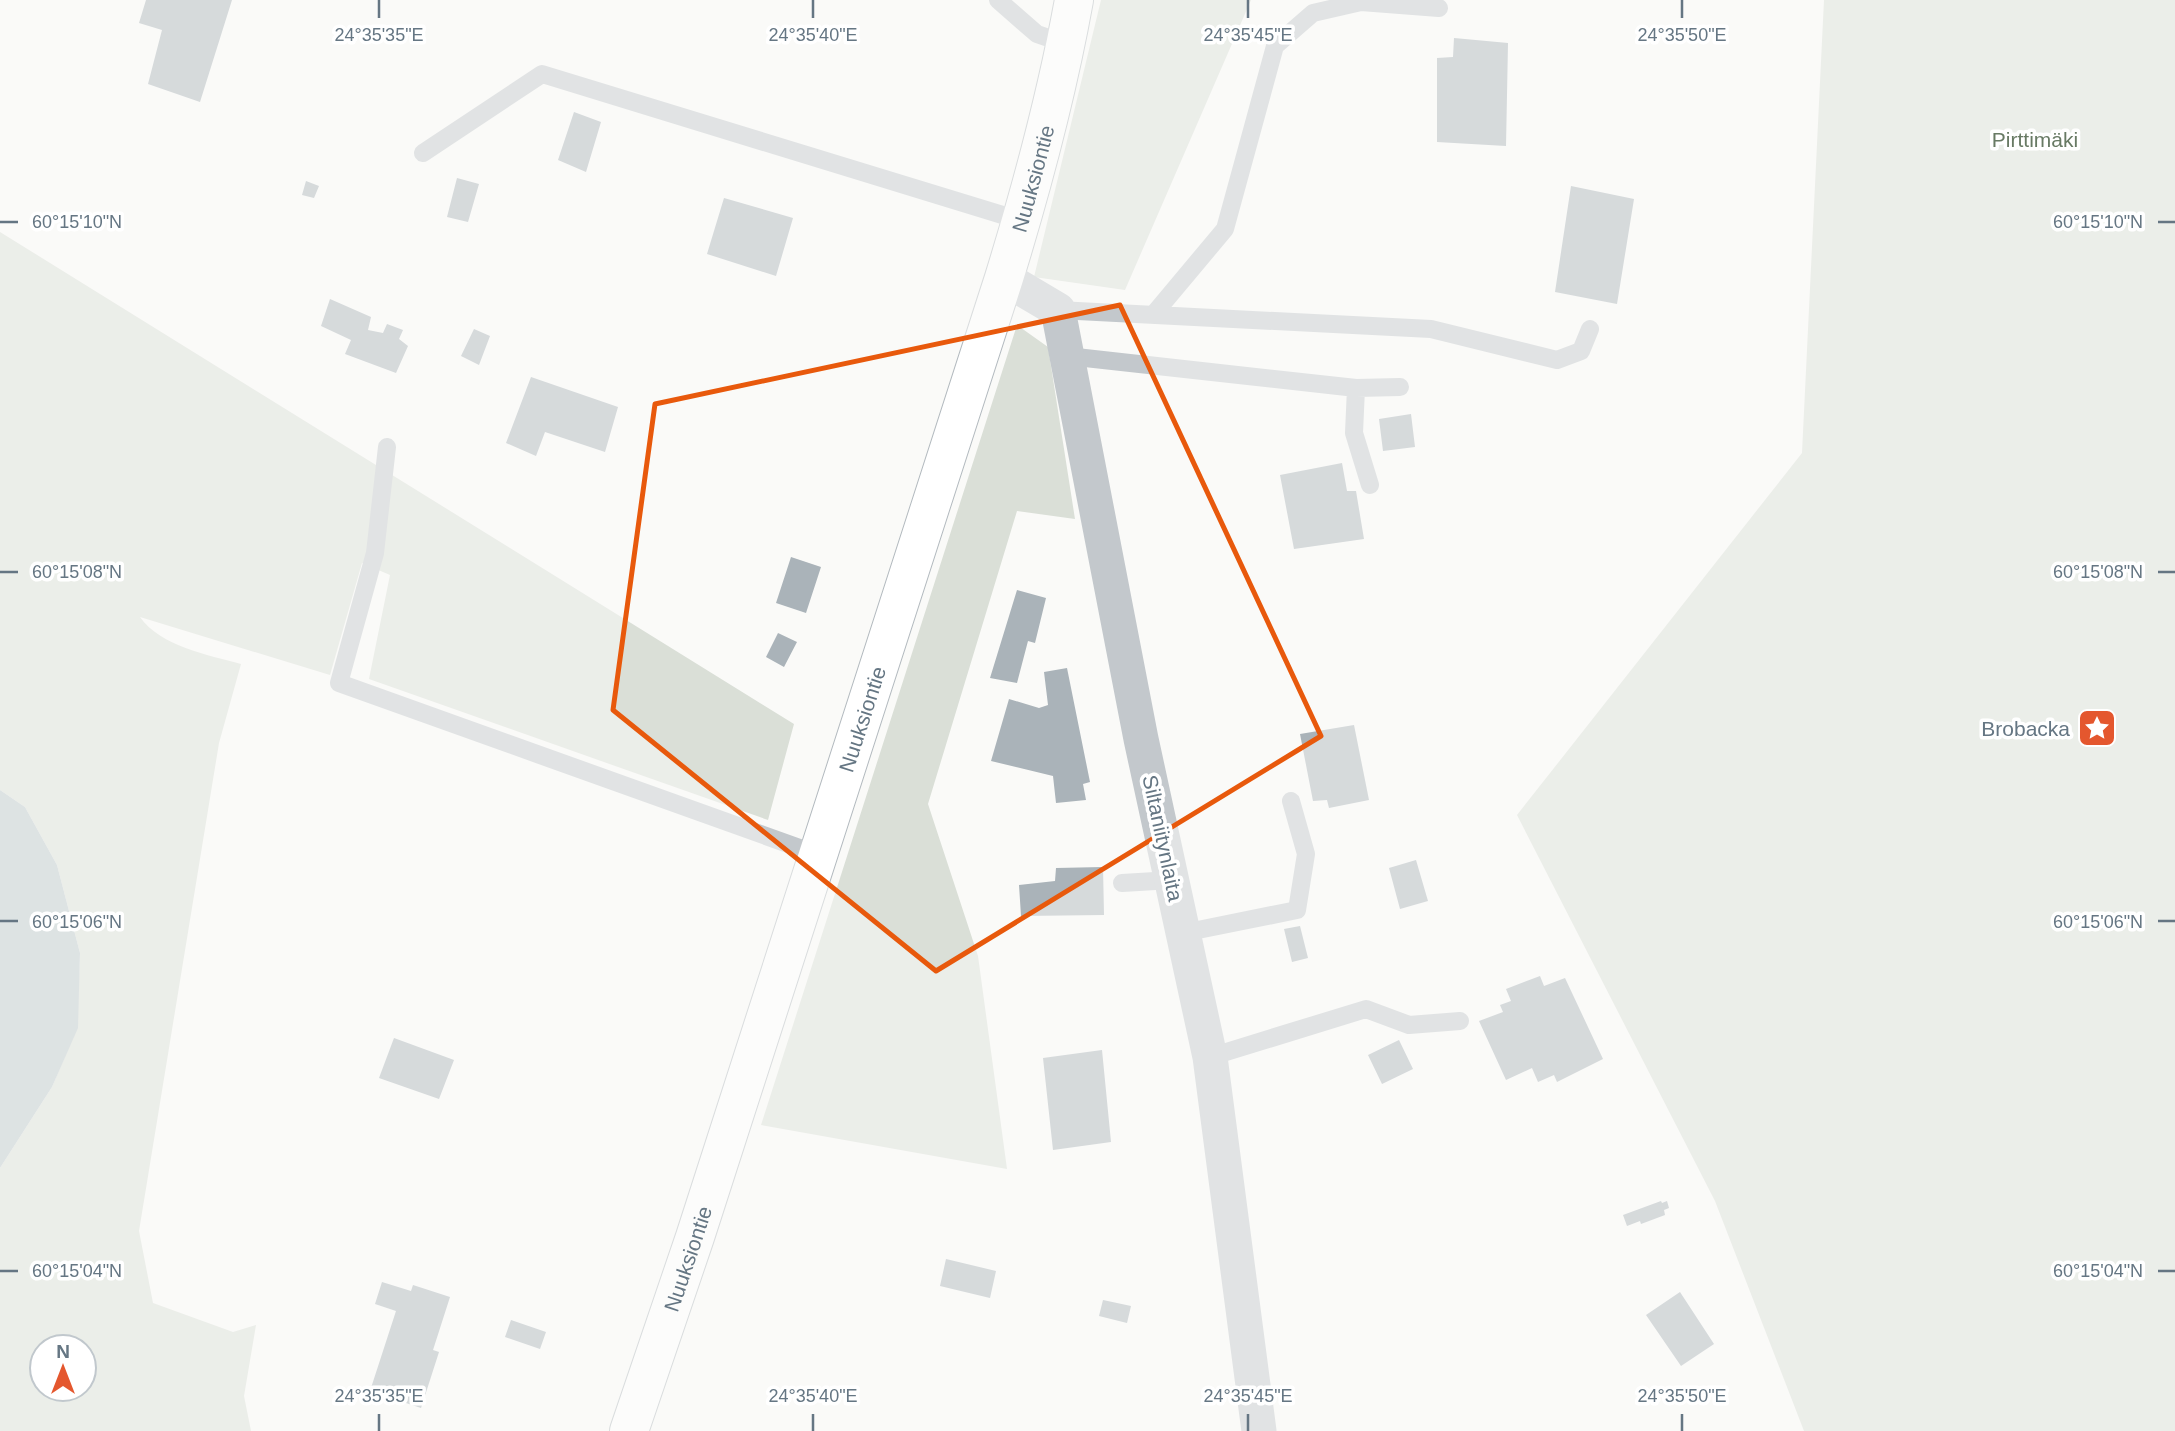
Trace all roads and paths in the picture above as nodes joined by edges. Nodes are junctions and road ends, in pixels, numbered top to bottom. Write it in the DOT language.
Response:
graph roads {
  1 [pos="998,0"];
  2 [pos="1074,0"];
  3 [pos="1439,8"];
  4 [pos="1066,44"];
  5 [pos="423,152"];
  6 [pos="1021,221"];
  7 [pos="1004,278"];
  8 [pos="1058,310"];
  9 [pos="1153,315"];
  10 [pos="1590,329"];
  11 [pos="1067,356"];
  12 [pos="1400,387"];
  13 [pos="1356,388"];
  14 [pos="387,447"];
  15 [pos="1370,485"];
  16 [pos="1291,801"];
  17 [pos="819,855"];
  18 [pos="1172,880"];
  19 [pos="1122,883"];
  20 [pos="1183,933"];
  21 [pos="1460,1021"];
  22 [pos="1210,1056"];
  23 [pos="629,1431"];
  24 [pos="1259,1431"];
  1 -- 4 [label="lane"];
  2 -- 4 [label="street, Nuuksiontie"];
  3 -- 9 [label="lane"];
  4 -- 6 [label="street, Nuuksiontie"];
  5 -- 6 [label="lane"];
  6 -- 7 [label="street, Nuuksiontie"];
  7 -- 8 [label="street"];
  7 -- 17 [label="street, Nuuksiontie"];
  8 -- 9 [label="lane"];
  8 -- 11 [label="street, Siltaniitynlaita"];
  9 -- 10 [label="lane"];
  11 -- 13 [label="lane"];
  11 -- 18 [label="street, Siltaniitynlaita"];
  12 -- 13 [label="lane"];
  13 -- 15 [label="lane"];
  14 -- 17 [label="lane"];
  16 -- 20 [label="lane"];
  17 -- 23 [label="street, Nuuksiontie"];
  18 -- 19 [label="lane"];
  18 -- 20 [label="street, Siltaniitynlaita"];
  20 -- 22 [label="street, Siltaniitynlaita"];
  21 -- 22 [label="lane"];
  22 -- 24 [label="street, Siltaniitynlaita"];
}
